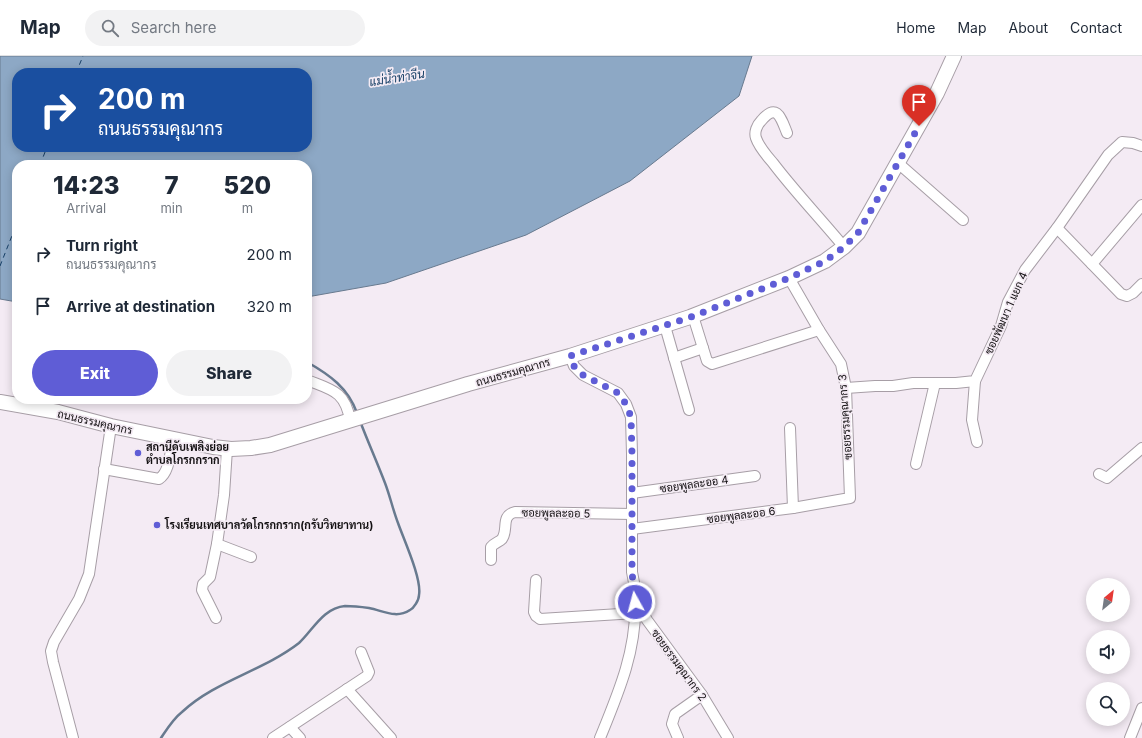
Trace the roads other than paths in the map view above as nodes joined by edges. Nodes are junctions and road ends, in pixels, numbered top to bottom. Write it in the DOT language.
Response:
graph roads {
  1 [pos="954,56"];
  2 [pos="787,133"];
  3 [pos="1142,146"];
  4 [pos="898,163"];
  5 [pos="1142,205"];
  6 [pos="963,220"];
  7 [pos="1057,228"];
  8 [pos="844,247"];
  9 [pos="1092,264"];
  10 [pos="789,278"];
  11 [pos="1142,284"];
  12 [pos="694,316"];
  13 [pos="665,326"];
  14 [pos="818,330"];
  15 [pos="703,348"];
  16 [pos="570,356"];
  17 [pos="674,358"];
  18 [pos="975,381"];
  19 [pos="312,382"];
  20 [pos="935,383"];
  21 [pos="846,388"];
  22 [pos="0,402"];
  23 [pos="689,410"];
  24 [pos="352,420"];
  25 [pos="111,426"];
  26 [pos="790,428"];
  27 [pos="173,440"];
  28 [pos="977,442"];
  29 [pos="227,448"];
  30 [pos="1142,448"];
  31 [pos="916,464"];
  32 [pos="104,469"];
  33 [pos="1099,474"];
  34 [pos="756,476"];
  35 [pos="632,492"];
  36 [pos="850,498"];
  37 [pos="793,508"];
  38 [pos="632,514"];
  39 [pos="632,529"];
  40 [pos="217,544"];
  41 [pos="250,557"];
  42 [pos="491,560"];
  43 [pos="536,580"];
  44 [pos="635,592"];
  45 [pos="636,613"];
  46 [pos="216,618"];
  47 [pos="361,652"];
  48 [pos="347,689"];
  49 [pos="702,695"];
  50 [pos="1142,708"];
  51 [pos="290,727"];
  52 [pos="73,738"];
  53 [pos="273,738"];
  54 [pos="300,738"];
  55 [pos="391,738"];
  56 [pos="600,738"];
  57 [pos="678,738"];
  58 [pos="728,738"];
  59 [pos="1130,738"];
  1 -- 4 [label="street, ถนนธรรมคุณากร"];
  2 -- 8 [label="street"];
  3 -- 7 [label="street, ซอยพัฒนา 1 แยก 4"];
  4 -- 6 [label="street"];
  4 -- 8 [label="street, ถนนธรรมคุณากร"];
  5 -- 9 [label="street"];
  7 -- 9 [label="street"];
  7 -- 18 [label="street, ซอยพัฒนา 1 แยก 4"];
  8 -- 10 [label="street, ถนนธรรมคุณากร"];
  9 -- 11 [label="street"];
  10 -- 12 [label="street, ถนนธรรมคุณากร"];
  10 -- 14 [label="street, ซอยธรรมคุณากร 3"];
  12 -- 13 [label="street, ถนนธรรมคุณากร"];
  12 -- 15 [label="street"];
  13 -- 16 [label="street, ถนนธรรมคุณากร"];
  13 -- 17 [label="street"];
  14 -- 15 [label="street"];
  14 -- 21 [label="street, ซอยธรรมคุณากร 3"];
  15 -- 17 [label="street"];
  16 -- 24 [label="street, ถนนธรรมคุณากร"];
  16 -- 35 [label="street, ซอยธรรมคุณากร 2"];
  17 -- 23 [label="street"];
  18 -- 20 [label="street"];
  18 -- 28 [label="street"];
  19 -- 24 [label="street"];
  20 -- 21 [label="street"];
  20 -- 31 [label="street"];
  21 -- 36 [label="street, ซอยธรรมคุณากร 3"];
  22 -- 25 [label="street, ถนนธรรมคุณากร"];
  24 -- 29 [label="street, ถนนธรรมคุณากร"];
  25 -- 27 [label="street, ถนนธรรมคุณากร"];
  25 -- 32 [label="street"];
  26 -- 37 [label="street"];
  27 -- 29 [label="street, ถนนธรรมคุณากร"];
  27 -- 32 [label="street"];
  29 -- 40 [label="street"];
  30 -- 33 [label="street"];
  32 -- 52 [label="street"];
  34 -- 35 [label="street, ซอยพูลละออ 4"];
  35 -- 38 [label="street, ซอยธรรมคุณากร 2"];
  36 -- 37 [label="street, ซอยพูลละออ 6"];
  37 -- 39 [label="street, ซอยพูลละออ 6"];
  38 -- 39 [label="street, ซอยธรรมคุณากร 2"];
  38 -- 42 [label="street, ซอยพูลละออ 5"];
  39 -- 44 [label="street, ซอยธรรมคุณากร 2"];
  40 -- 41 [label="street"];
  40 -- 46 [label="street"];
  43 -- 45 [label="street"];
  44 -- 45 [label="street"];
  44 -- 49 [label="street, ซอยธรรมคุณากร 2"];
  45 -- 56 [label="street"];
  47 -- 48 [label="street"];
  48 -- 51 [label="street"];
  48 -- 55 [label="street"];
  49 -- 57 [label="street"];
  49 -- 58 [label="street, ซอยธรรมคุณากร 2"];
  50 -- 59 [label="street"];
  51 -- 53 [label="street"];
  51 -- 54 [label="street"];
}
